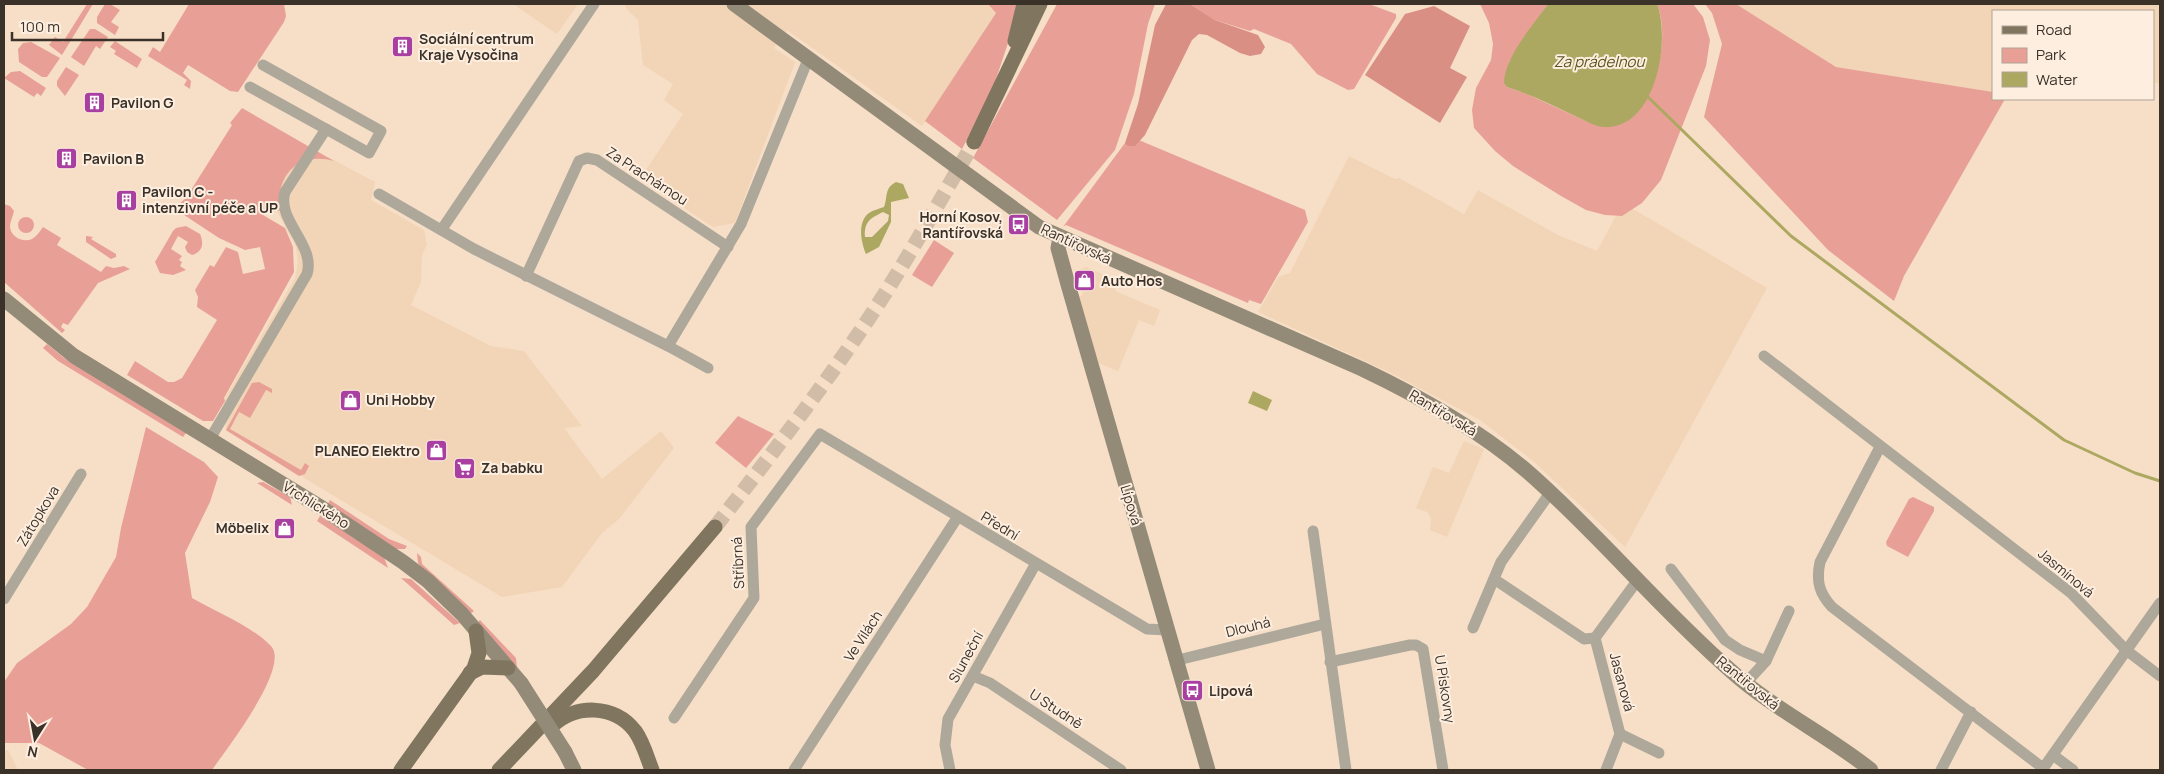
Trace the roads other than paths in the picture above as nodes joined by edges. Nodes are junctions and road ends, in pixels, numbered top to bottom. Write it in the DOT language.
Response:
graph roads {
  1 [pos="594,4"];
  2 [pos="734,4"];
  3 [pos="1036,5"];
  4 [pos="809,57"];
  5 [pos="263,65"];
  6 [pos="250,87"];
  7 [pos="326,129"];
  8 [pos="974,142"];
  9 [pos="379,194"];
  10 [pos="442,229"];
  11 [pos="1060,238"];
  12 [pos="728,247"];
  13 [pos="526,276"];
  14 [pos="4,299"];
  15 [pos="668,346"];
  16 [pos="1764,356"];
  17 [pos="708,368"];
  18 [pos="820,434"];
  19 [pos="210,440"];
  20 [pos="1880,447"];
  21 [pos="81,474"];
  22 [pos="1550,493"];
  23 [pos="957,518"];
  24 [pos="715,528"];
  25 [pos="1313,531"];
  26 [pos="1035,565"];
  27 [pos="1671,569"];
  28 [pos="1494,579"];
  29 [pos="1637,581"];
  30 [pos="4,599"];
  31 [pos="2160,603"];
  32 [pos="1789,611"];
  33 [pos="1325,624"];
  34 [pos="1473,628"];
  35 [pos="1168,630"];
  36 [pos="476,631"];
  37 [pos="1595,638"];
  38 [pos="2126,650"];
  39 [pos="1178,660"];
  40 [pos="1766,661"];
  41 [pos="1330,662"];
  42 [pos="508,668"];
  43 [pos="470,673"];
  44 [pos="973,676"];
  45 [pos="2160,676"];
  46 [pos="1745,684"];
  47 [pos="1970,712"];
  48 [pos="674,718"];
  49 [pos="1620,734"];
  50 [pos="1659,753"];
  51 [pos="2053,754"];
  52 [pos="2042,769"];
  53 [pos="400,770"];
  54 [pos="499,770"];
  55 [pos="506,770"];
  56 [pos="574,770"];
  57 [pos="652,770"];
  58 [pos="794,770"];
  59 [pos="950,770"];
  60 [pos="1121,770"];
  61 [pos="1208,770"];
  62 [pos="1346,770"];
  63 [pos="1443,770"];
  64 [pos="1606,770"];
  65 [pos="1871,770"];
  66 [pos="1941,770"];
  67 [pos="2073,770"];
  1 -- 10 [label="street"];
  2 -- 4 [label="street, Rantířovská"];
  3 -- 8 [label="main road"];
  4 -- 11 [label="street, Rantířovská"];
  4 -- 12 [label="street"];
  5 -- 7 [label="street"];
  6 -- 7 [label="street"];
  7 -- 19 [label="street"];
  9 -- 10 [label="street"];
  10 -- 13 [label="street"];
  11 -- 22 [label="street, Rantířovská"];
  11 -- 35 [label="street, Lípová"];
  12 -- 13 [label="street, Za Prachárnou"];
  12 -- 15 [label="street"];
  13 -- 15 [label="street"];
  14 -- 19 [label="street, Vrchlického"];
  15 -- 17 [label="street"];
  16 -- 20 [label="street, Jasmínová"];
  18 -- 23 [label="street, Přední"];
  18 -- 48 [label="street, Stříbrná"];
  19 -- 36 [label="street, Vrchlického"];
  20 -- 38 [label="street, Jasmínová"];
  20 -- 47 [label="street"];
  21 -- 30 [label="street, Zátopkova"];
  22 -- 28 [label="street"];
  22 -- 29 [label="street, Rantířovská"];
  23 -- 26 [label="street, Přední"];
  23 -- 58 [label="street, Ve Vilách"];
  24 -- 54 [label="main road"];
  25 -- 33 [label="street"];
  26 -- 35 [label="street, Přední"];
  26 -- 44 [label="street, Sluneční"];
  27 -- 40 [label="street"];
  28 -- 34 [label="street"];
  28 -- 37 [label="street"];
  29 -- 37 [label="street"];
  29 -- 46 [label="street, Rantířovská"];
  31 -- 38 [label="street"];
  32 -- 40 [label="street"];
  33 -- 39 [label="street, Dlouhá"];
  33 -- 41 [label="street"];
  35 -- 39 [label="street, Lípová"];
  36 -- 42 [label="street, Vrchlického"];
  36 -- 43 [label="main road"];
  37 -- 49 [label="street, Jasanová"];
  38 -- 45 [label="street, Jasmínová"];
  38 -- 51 [label="street"];
  39 -- 61 [label="street, Lípová"];
  40 -- 46 [label="street"];
  41 -- 62 [label="street"];
  41 -- 63 [label="street, U Pískovny"];
  42 -- 43 [label="main road"];
  42 -- 56 [label="street, Vrchlického, bridge"];
  43 -- 53 [label="main road"];
  44 -- 59 [label="street, Sluneční"];
  44 -- 60 [label="street, U Studně"];
  46 -- 65 [label="street, Rantířovská"];
  47 -- 52 [label="street"];
  47 -- 66 [label="street"];
  49 -- 50 [label="street"];
  49 -- 64 [label="street"];
  51 -- 52 [label="street"];
  51 -- 67 [label="street"];
  55 -- 57 [label="main road"];
}
